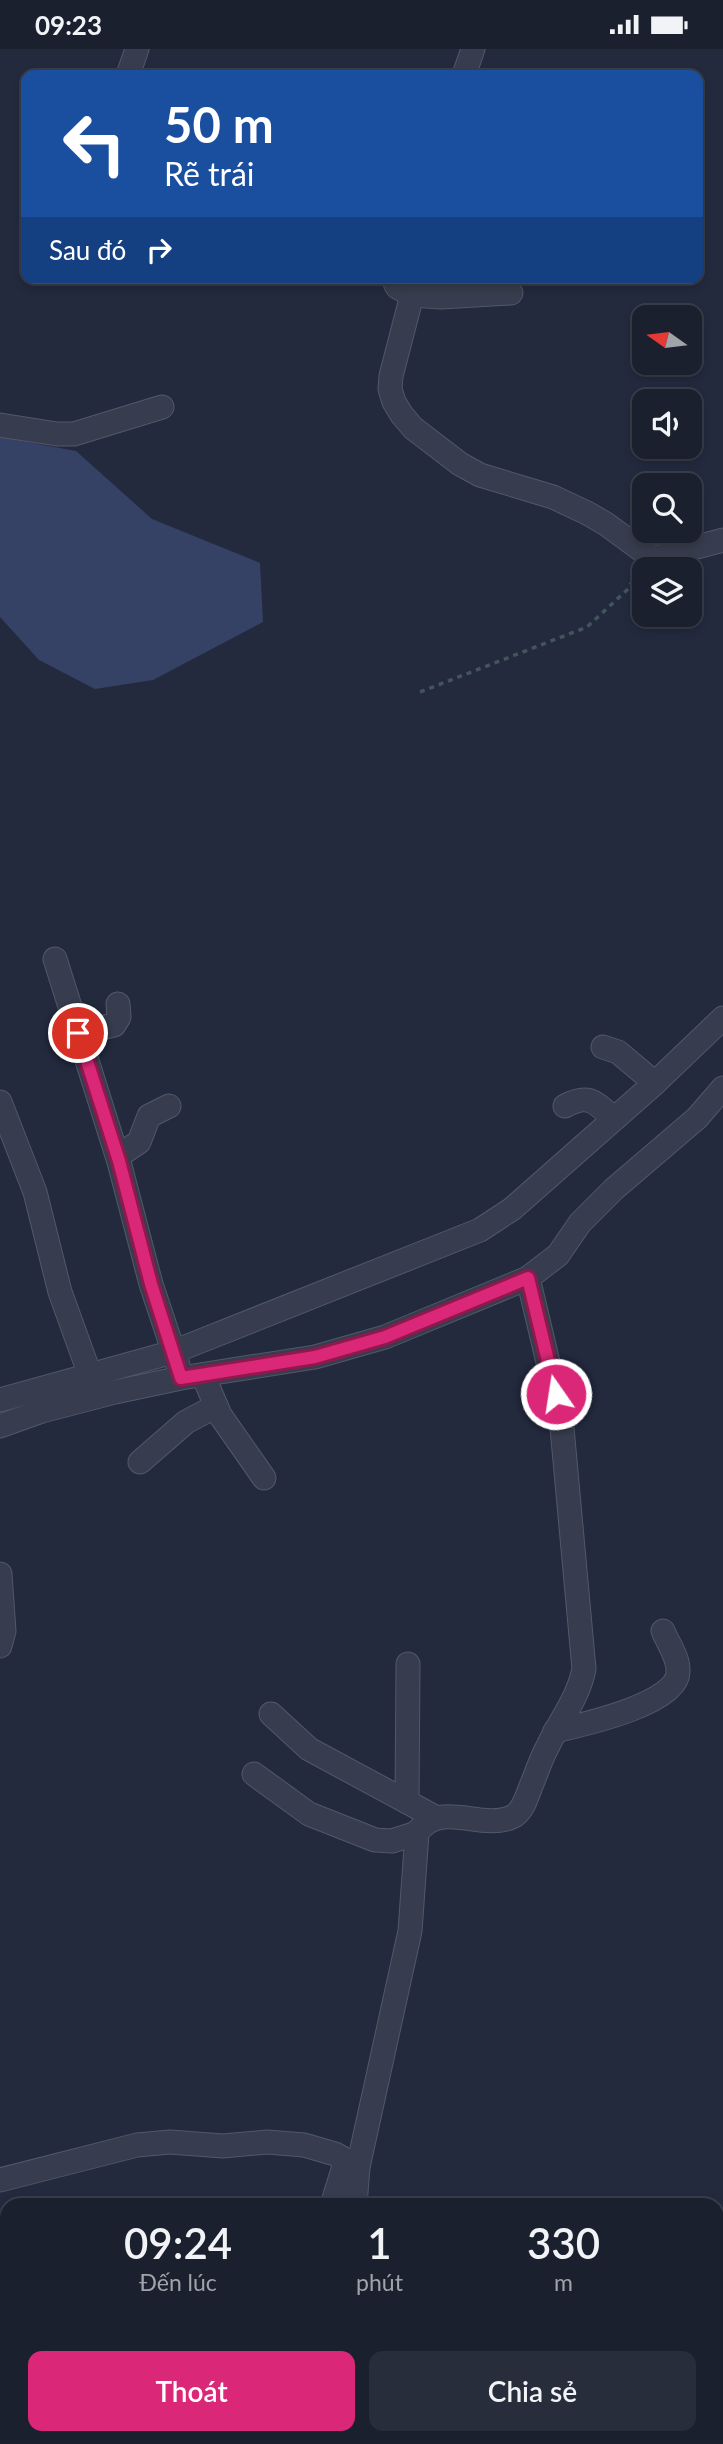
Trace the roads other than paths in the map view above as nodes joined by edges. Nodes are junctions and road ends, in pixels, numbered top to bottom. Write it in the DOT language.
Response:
graph roads {
  1 [pos="136,49"];
  2 [pos="130,70"];
  3 [pos="396,284"];
  4 [pos="511,293"];
  5 [pos="412,295"];
  6 [pos="162,407"];
  7 [pos="0,425"];
  8 [pos="723,540"];
  9 [pos="55,958"];
  10 [pos="118,1004"];
  11 [pos="723,1018"];
  12 [pos="78,1033"];
  13 [pos="603,1047"];
  14 [pos="655,1083"];
  15 [pos="723,1088"];
  16 [pos="0,1102"];
  17 [pos="169,1106"];
  18 [pos="565,1106"];
  19 [pos="614,1119"];
  20 [pos="118,1156"];
  21 [pos="528,1278"];
  22 [pos="182,1366"];
  23 [pos="90,1375"];
  24 [pos="0,1400"];
  25 [pos="216,1406"];
  26 [pos="0,1426"];
  27 [pos="140,1462"];
  28 [pos="264,1479"];
  29 [pos="0,1574"];
  30 [pos="663,1631"];
  31 [pos="0,1646"];
  32 [pos="408,1664"];
  33 [pos="271,1714"];
  34 [pos="555,1731"];
  35 [pos="254,1774"];
  36 [pos="407,1802"];
  37 [pos="435,1817"];
  38 [pos="418,1833"];
  39 [pos="352,2163"];
  40 [pos="0,2180"];
  41 [pos="335,2198"];
  42 [pos="354,2198"];
  1 -- 2 [label="street"];
  3 -- 5 [label="street"];
  4 -- 5 [label="street"];
  5 -- 8 [label="street"];
  6 -- 7 [label="street"];
  9 -- 12 [label="street"];
  10 -- 12 [label="street"];
  11 -- 14 [label="street"];
  12 -- 20 [label="street"];
  13 -- 14 [label="street"];
  14 -- 19 [label="street"];
  15 -- 21 [label="street"];
  16 -- 23 [label="street"];
  17 -- 20 [label="street"];
  18 -- 19 [label="street"];
  19 -- 22 [label="street"];
  20 -- 22 [label="street"];
  21 -- 22 [label="street"];
  21 -- 34 [label="street"];
  22 -- 23 [label="street"];
  22 -- 25 [label="street"];
  22 -- 26 [label="street"];
  23 -- 24 [label="street"];
  25 -- 27 [label="street"];
  25 -- 28 [label="street"];
  29 -- 31 [label="street"];
  30 -- 34 [label="street"];
  32 -- 36 [label="street"];
  33 -- 36 [label="street"];
  34 -- 37 [label="street"];
  35 -- 38 [label="street"];
  36 -- 37 [label="street"];
  37 -- 38 [label="street"];
  38 -- 39 [label="street"];
  39 -- 40 [label="street"];
  39 -- 41 [label="street"];
  39 -- 42 [label="street"];
}
